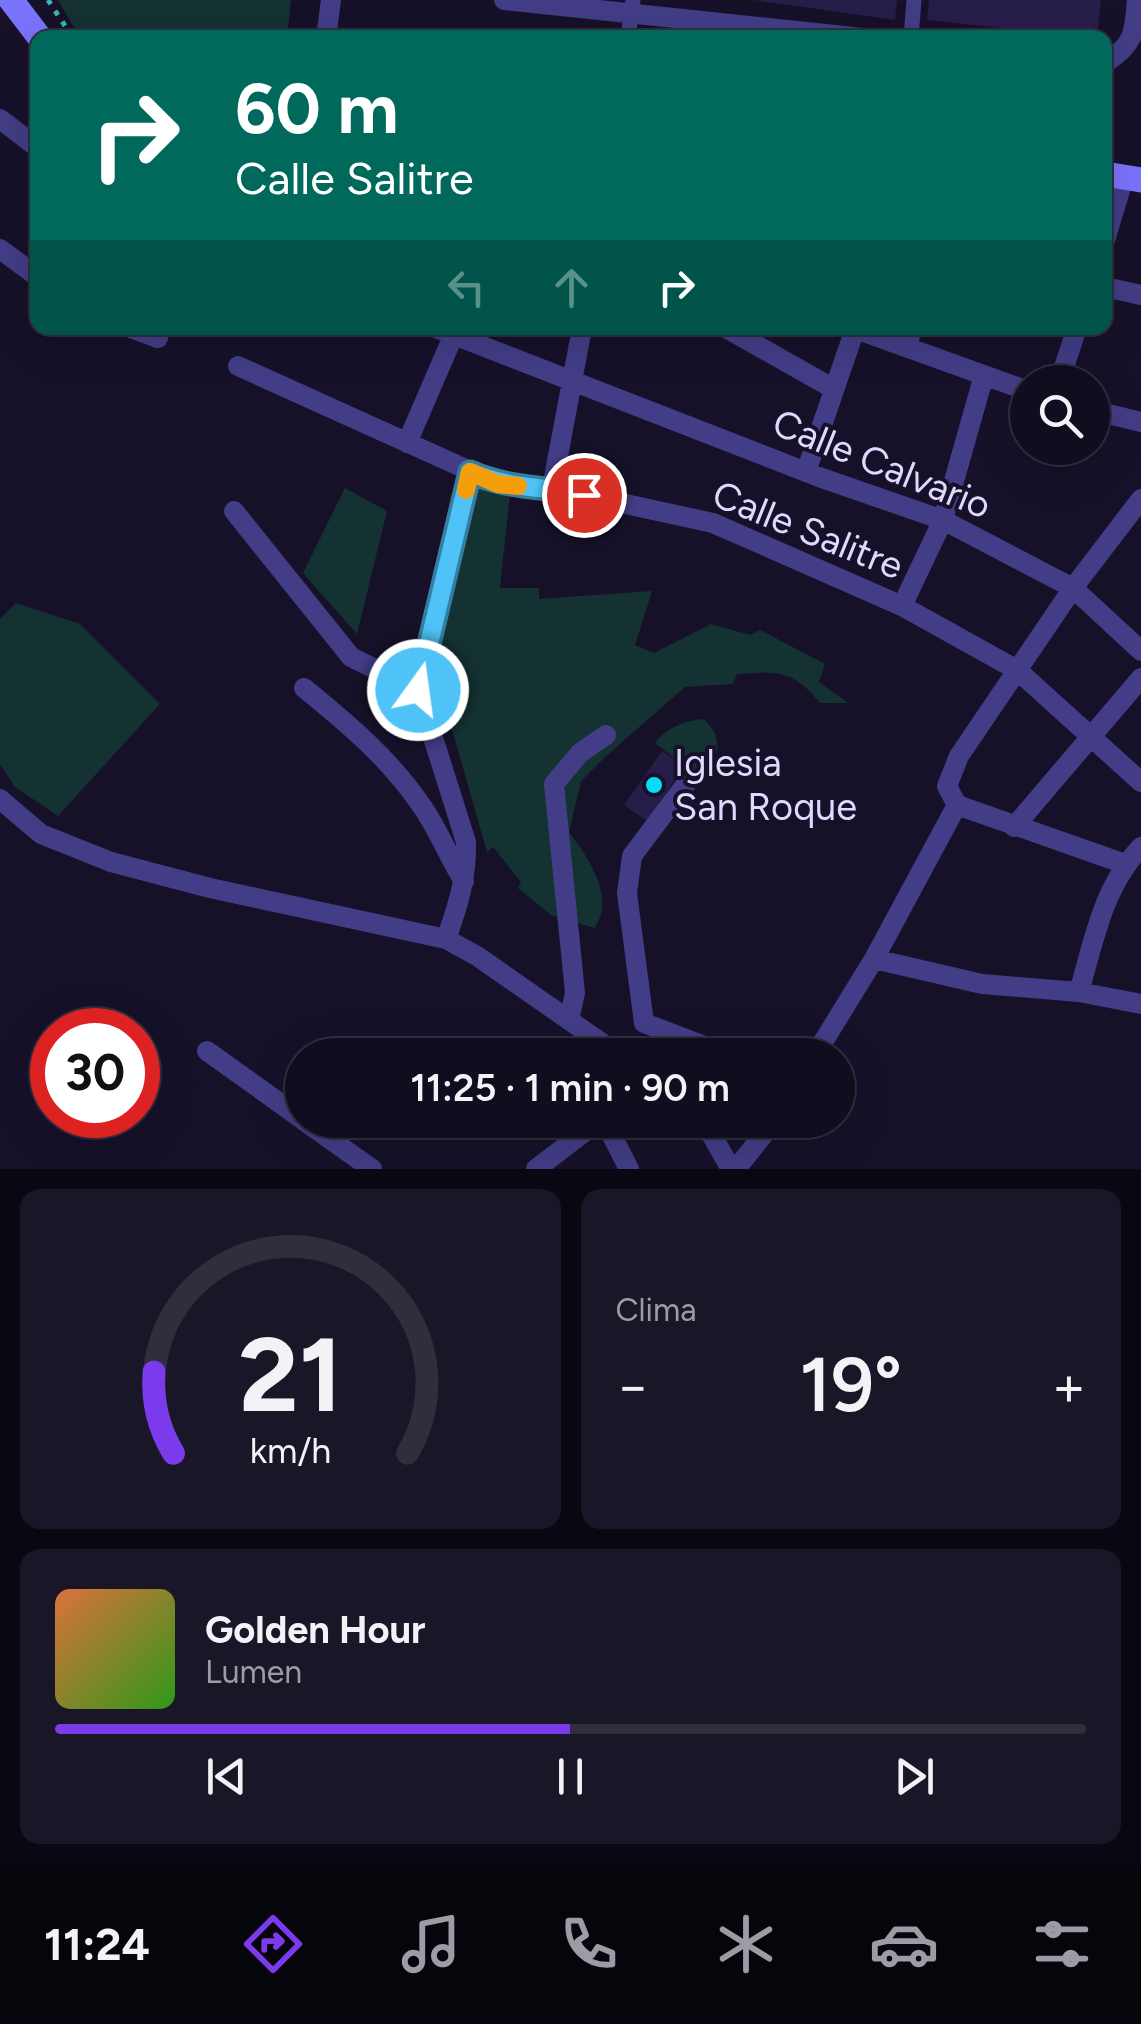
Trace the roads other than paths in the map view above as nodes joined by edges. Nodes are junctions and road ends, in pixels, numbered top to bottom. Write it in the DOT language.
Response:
graph roads {
  1 [pos="10,0"];
  2 [pos="331,0"];
  3 [pos="504,0"];
  4 [pos="914,0"];
  5 [pos="1138,0"];
  6 [pos="632,7"];
  7 [pos="34,30"];
  8 [pos="327,30"];
  9 [pos="803,30"];
  10 [pos="912,30"];
  11 [pos="1114,57"];
  12 [pos="0,119"];
  13 [pos="30,142"];
  14 [pos="1123,177"];
  15 [pos="1112,216"];
  16 [pos="0,249"];
  17 [pos="30,270"];
  18 [pos="1112,288"];
  19 [pos="1141,295"];
  20 [pos="150,335"];
  21 [pos="444,335"];
  22 [pos="456,335"];
  23 [pos="581,335"];
  24 [pos="738,335"];
  25 [pos="852,335"];
  26 [pos="1075,335"];
  27 [pos="158,338"];
  28 [pos="910,338"];
  29 [pos="1065,365"];
  30 [pos="238,366"];
  31 [pos="984,375"];
  32 [pos="574,380"];
  33 [pos="1010,384"];
  34 [pos="834,389"];
  35 [pos="1110,414"];
  36 [pos="1141,422"];
  37 [pos="407,443"];
  38 [pos="470,472"];
  39 [pos="806,472"];
  40 [pos="552,488"];
  41 [pos="1141,499"];
  42 [pos="234,511"];
  43 [pos="943,520"];
  44 [pos="1074,588"];
  45 [pos="902,606"];
  46 [pos="1141,651"];
  47 [pos="1018,670"];
  48 [pos="1141,678"];
  49 [pos="304,688"];
  50 [pos="418,690"];
  51 [pos="606,734"];
  52 [pos="1092,735"];
  53 [pos="690,780"];
  54 [pos="1141,782"];
  55 [pos="0,799"];
  56 [pos="958,804"];
  57 [pos="1014,827"];
  58 [pos="1141,847"];
  59 [pos="1126,864"];
  60 [pos="464,881"];
  61 [pos="446,938"];
  62 [pos="874,960"];
  63 [pos="1079,992"];
  64 [pos="1141,1004"];
  65 [pos="570,1020"];
  66 [pos="596,1038"];
  67 [pos="684,1038"];
  68 [pos="826,1038"];
  69 [pos="206,1050"];
  70 [pos="285,1107"];
  71 [pos="328,1138"];
  72 [pos="578,1138"];
  73 [pos="612,1138"];
  74 [pos="714,1138"];
  75 [pos="761,1138"];
  76 [pos="372,1169"];
  77 [pos="536,1169"];
  78 [pos="629,1169"];
  79 [pos="734,1169"];
  1 -- 7 [label="main road"];
  2 -- 8 [label="street"];
  3 -- 6 [label="street"];
  4 -- 10 [label="street"];
  5 -- 11 [label="street"];
  6 -- 9 [label="street"];
  12 -- 13 [label="street"];
  14 -- 15 [label="street"];
  16 -- 17 [label="street"];
  18 -- 19 [label="street"];
  20 -- 27 [label="street"];
  21 -- 37 [label="street"];
  22 -- 32 [label="street, Calle Calvario"];
  23 -- 32 [label="street"];
  24 -- 34 [label="street"];
  25 -- 34 [label="street"];
  26 -- 29 [label="street"];
  28 -- 31 [label="street"];
  30 -- 37 [label="street, Calle Salitre"];
  31 -- 33 [label="street"];
  31 -- 43 [label="street"];
  32 -- 39 [label="street, Calle Calvario"];
  32 -- 40 [label="street"];
  34 -- 39 [label="street"];
  35 -- 36 [label="street"];
  37 -- 38 [label="street, Calle Salitre"];
  38 -- 40 [label="street, Calle Salitre"];
  38 -- 50 [label="street"];
  39 -- 43 [label="street, Calle Calvario"];
  40 -- 45 [label="street, Calle Salitre"];
  41 -- 44 [label="street"];
  42 -- 50 [label="street"];
  43 -- 44 [label="street, Calle Calvario"];
  43 -- 45 [label="street"];
  44 -- 46 [label="street, Calle Calvario"];
  44 -- 47 [label="street"];
  45 -- 47 [label="street, Calle Salitre"];
  47 -- 52 [label="street, Calle Salitre"];
  47 -- 56 [label="street"];
  48 -- 52 [label="street"];
  49 -- 60 [label="street"];
  50 -- 60 [label="street"];
  51 -- 65 [label="street"];
  52 -- 54 [label="street, Calle Salitre"];
  52 -- 57 [label="street"];
  53 -- 67 [label="street"];
  55 -- 61 [label="street"];
  56 -- 57 [label="street"];
  56 -- 62 [label="street"];
  57 -- 59 [label="street"];
  58 -- 59 [label="street"];
  59 -- 63 [label="street"];
  60 -- 61 [label="street"];
  61 -- 65 [label="street"];
  62 -- 63 [label="street"];
  62 -- 68 [label="street"];
  63 -- 64 [label="street"];
  65 -- 66 [label="street"];
  69 -- 70 [label="street"];
  71 -- 76 [label="street"];
  72 -- 77 [label="street"];
  73 -- 78 [label="street"];
  74 -- 79 [label="street"];
  75 -- 79 [label="street"];
}
